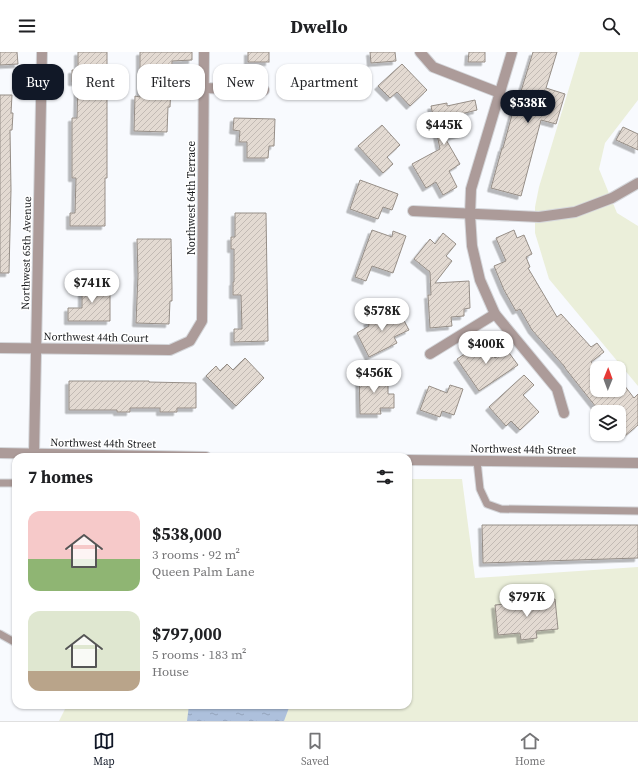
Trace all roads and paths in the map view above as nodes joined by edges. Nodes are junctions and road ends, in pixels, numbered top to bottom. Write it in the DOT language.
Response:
graph roads {
  1 [pos="42,52"];
  2 [pos="204,52"];
  3 [pos="420,52"];
  4 [pos="512,52"];
  5 [pos="204,64"];
  6 [pos="500,93"];
  7 [pos="204,100"];
  8 [pos="638,183"];
  9 [pos="413,211"];
  10 [pos="470,215"];
  11 [pos="496,314"];
  12 [pos="190,341"];
  13 [pos="0,348"];
  14 [pos="36,348"];
  15 [pos="430,354"];
  16 [pos="564,413"];
  17 [pos="0,453"];
  18 [pos="12,453"];
  19 [pos="34,453"];
  20 [pos="412,460"];
  21 [pos="477,461"];
  22 [pos="638,463"];
  23 [pos="0,483"];
  24 [pos="12,483"];
  25 [pos="638,511"];
  26 [pos="0,634"];
  27 [pos="12,641"];
  1 -- 14 [label="street, Northwest 65th Avenue"];
  2 -- 5 [label="street, Northwest 64th Terrace"];
  3 -- 6 [label="street"];
  4 -- 6 [label="street"];
  6 -- 10 [label="street"];
  7 -- 12 [label="street, Northwest 64th Terrace"];
  8 -- 10 [label="street"];
  9 -- 10 [label="street"];
  10 -- 11 [label="street"];
  11 -- 15 [label="street"];
  11 -- 16 [label="street"];
  12 -- 14 [label="street, Northwest 44th Court"];
  13 -- 14 [label="street, Northwest 44th Court"];
  14 -- 19 [label="street, Northwest 65th Avenue"];
  17 -- 18 [label="street, Northwest 44th Street"];
  20 -- 21 [label="street, Northwest 44th Street"];
  21 -- 22 [label="street, Northwest 44th Street"];
  21 -- 25 [label="lane"];
  23 -- 24 [label="lane"];
  26 -- 27 [label="lane"];
}
